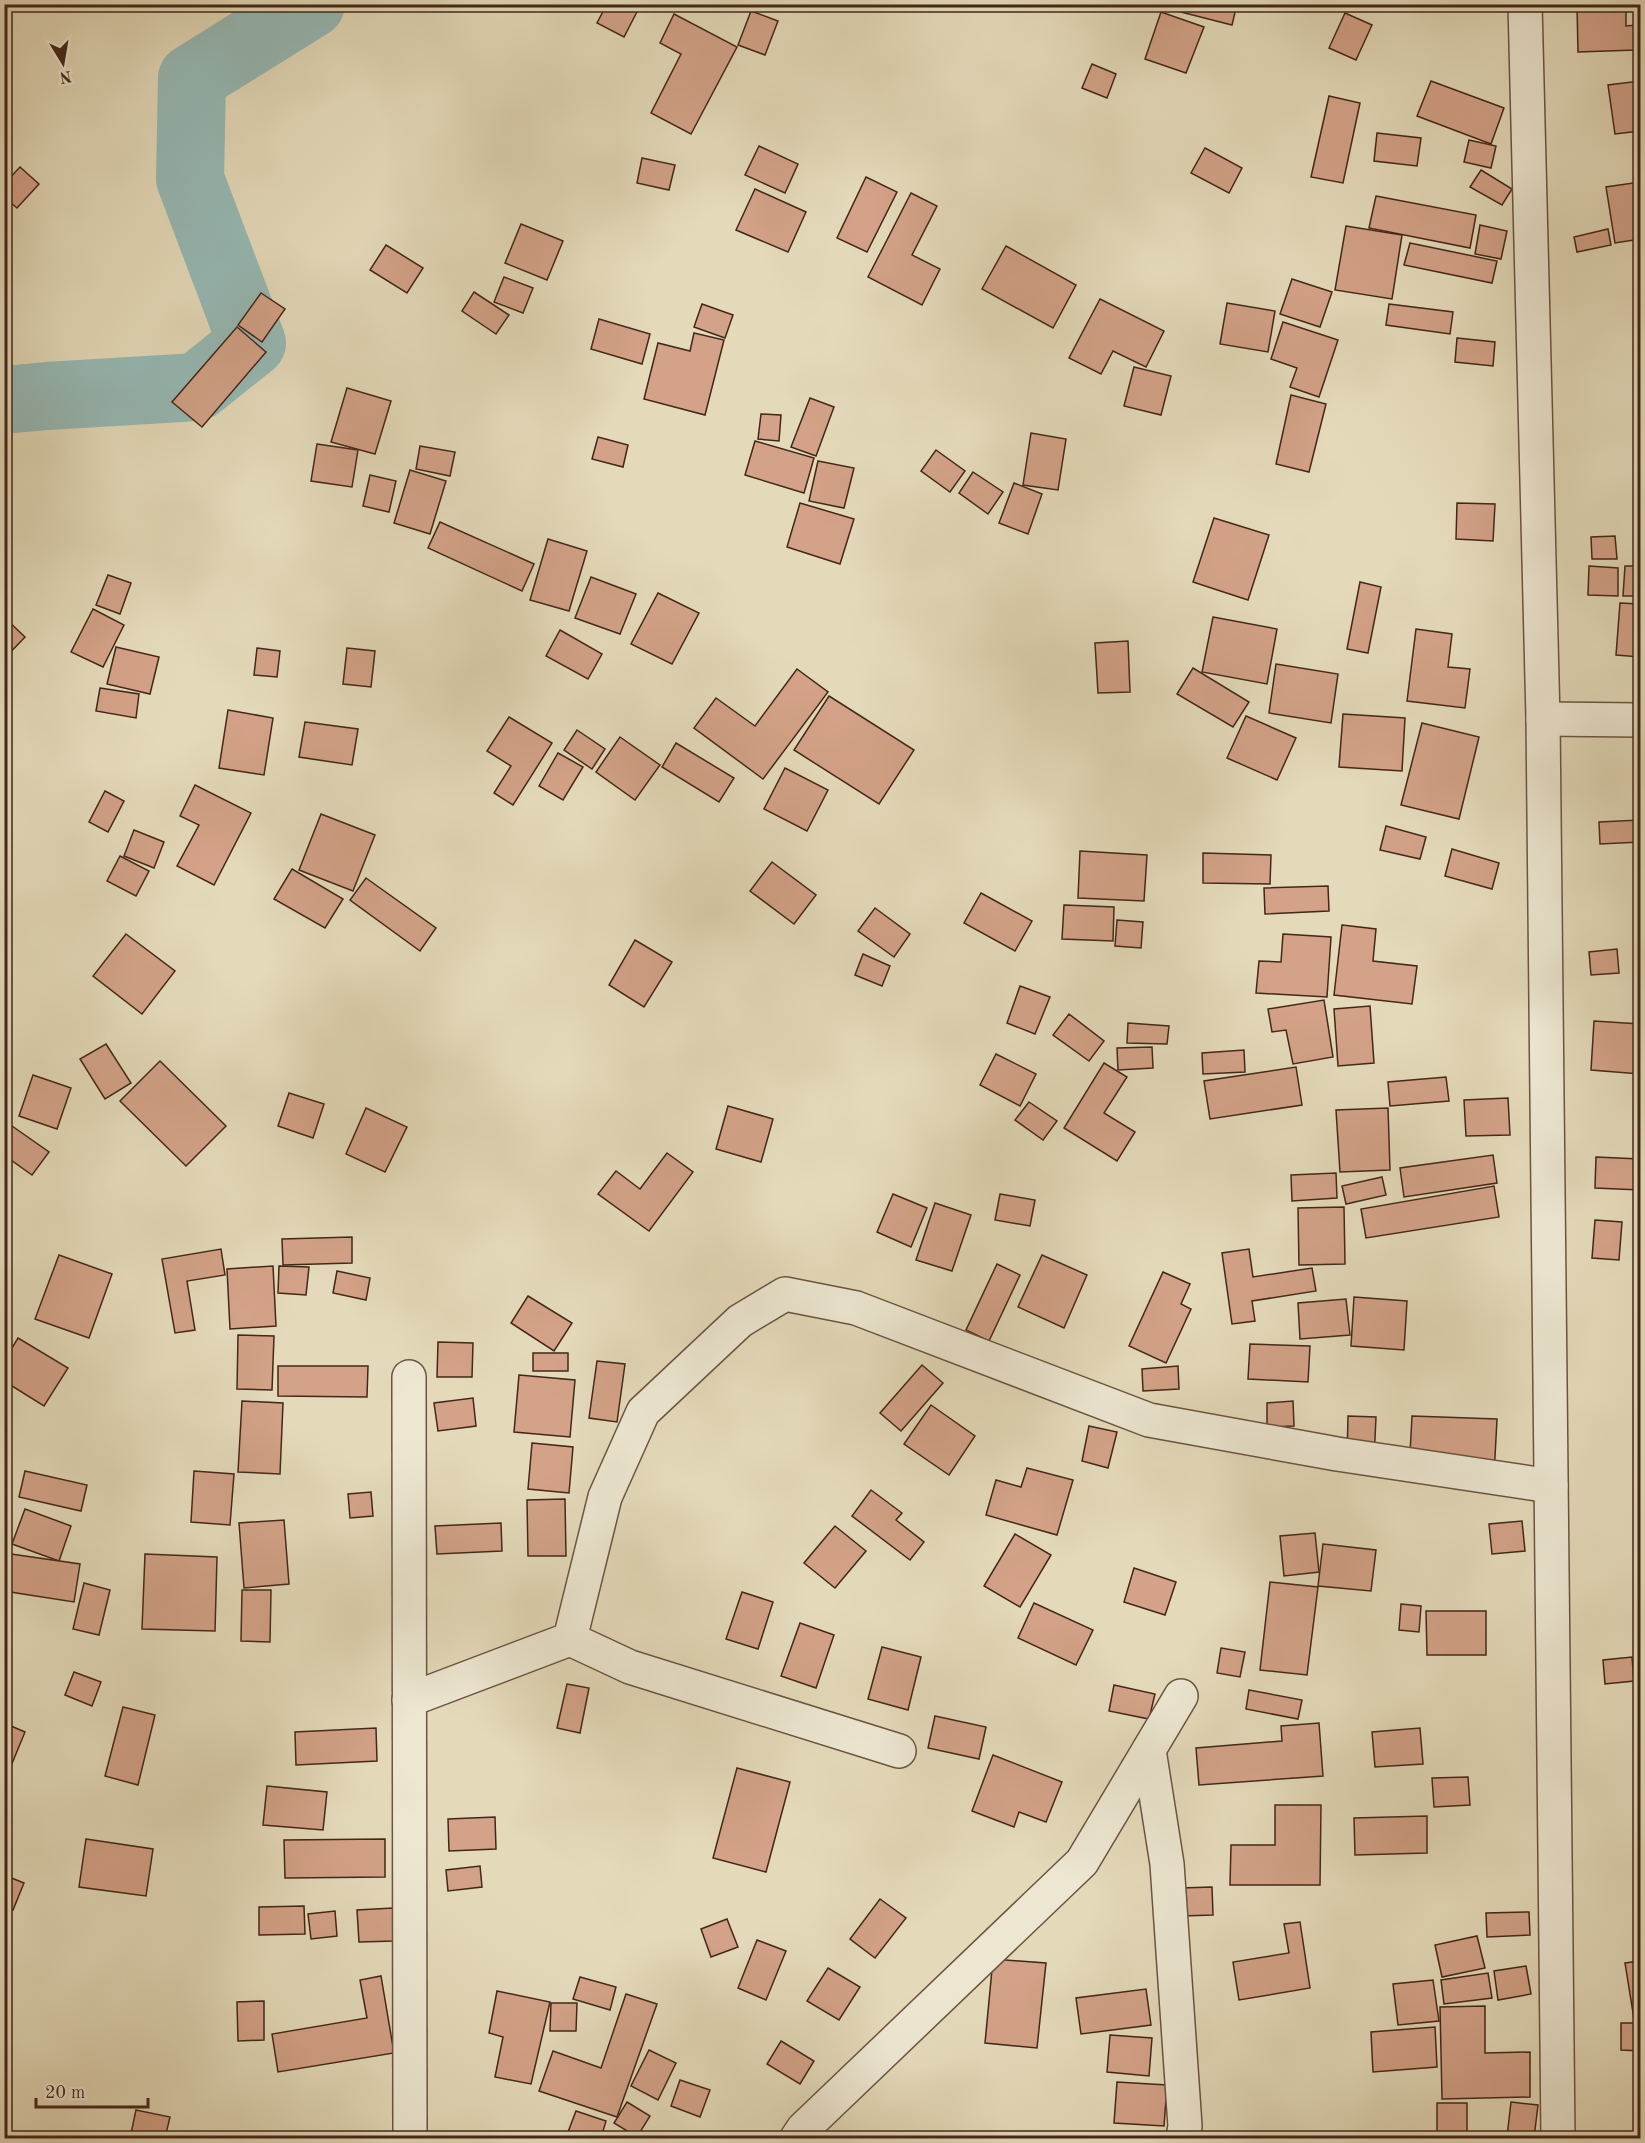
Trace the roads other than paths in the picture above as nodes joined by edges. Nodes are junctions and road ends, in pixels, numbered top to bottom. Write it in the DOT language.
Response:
graph roads {
  1 [pos="1525,4"];
  2 [pos="1543,719"];
  3 [pos="1641,720"];
  4 [pos="409,1377"];
  5 [pos="1551,1486"];
  6 [pos="570,1639"];
  7 [pos="1181,1696"];
  8 [pos="409,1700"];
  9 [pos="1149,1750"];
  10 [pos="899,1751"];
  11 [pos="410,2139"];
  12 [pos="797,2139"];
  13 [pos="1183,2139"];
  14 [pos="1558,2139"];
  1 -- 2 [label="street"];
  2 -- 3 [label="street"];
  2 -- 5 [label="street"];
  4 -- 8 [label="street"];
  5 -- 6 [label="street"];
  5 -- 14 [label="street"];
  6 -- 8 [label="street"];
  6 -- 10 [label="street"];
  7 -- 9 [label="street"];
  8 -- 11 [label="street"];
  9 -- 12 [label="street"];
  9 -- 13 [label="street"];
}
